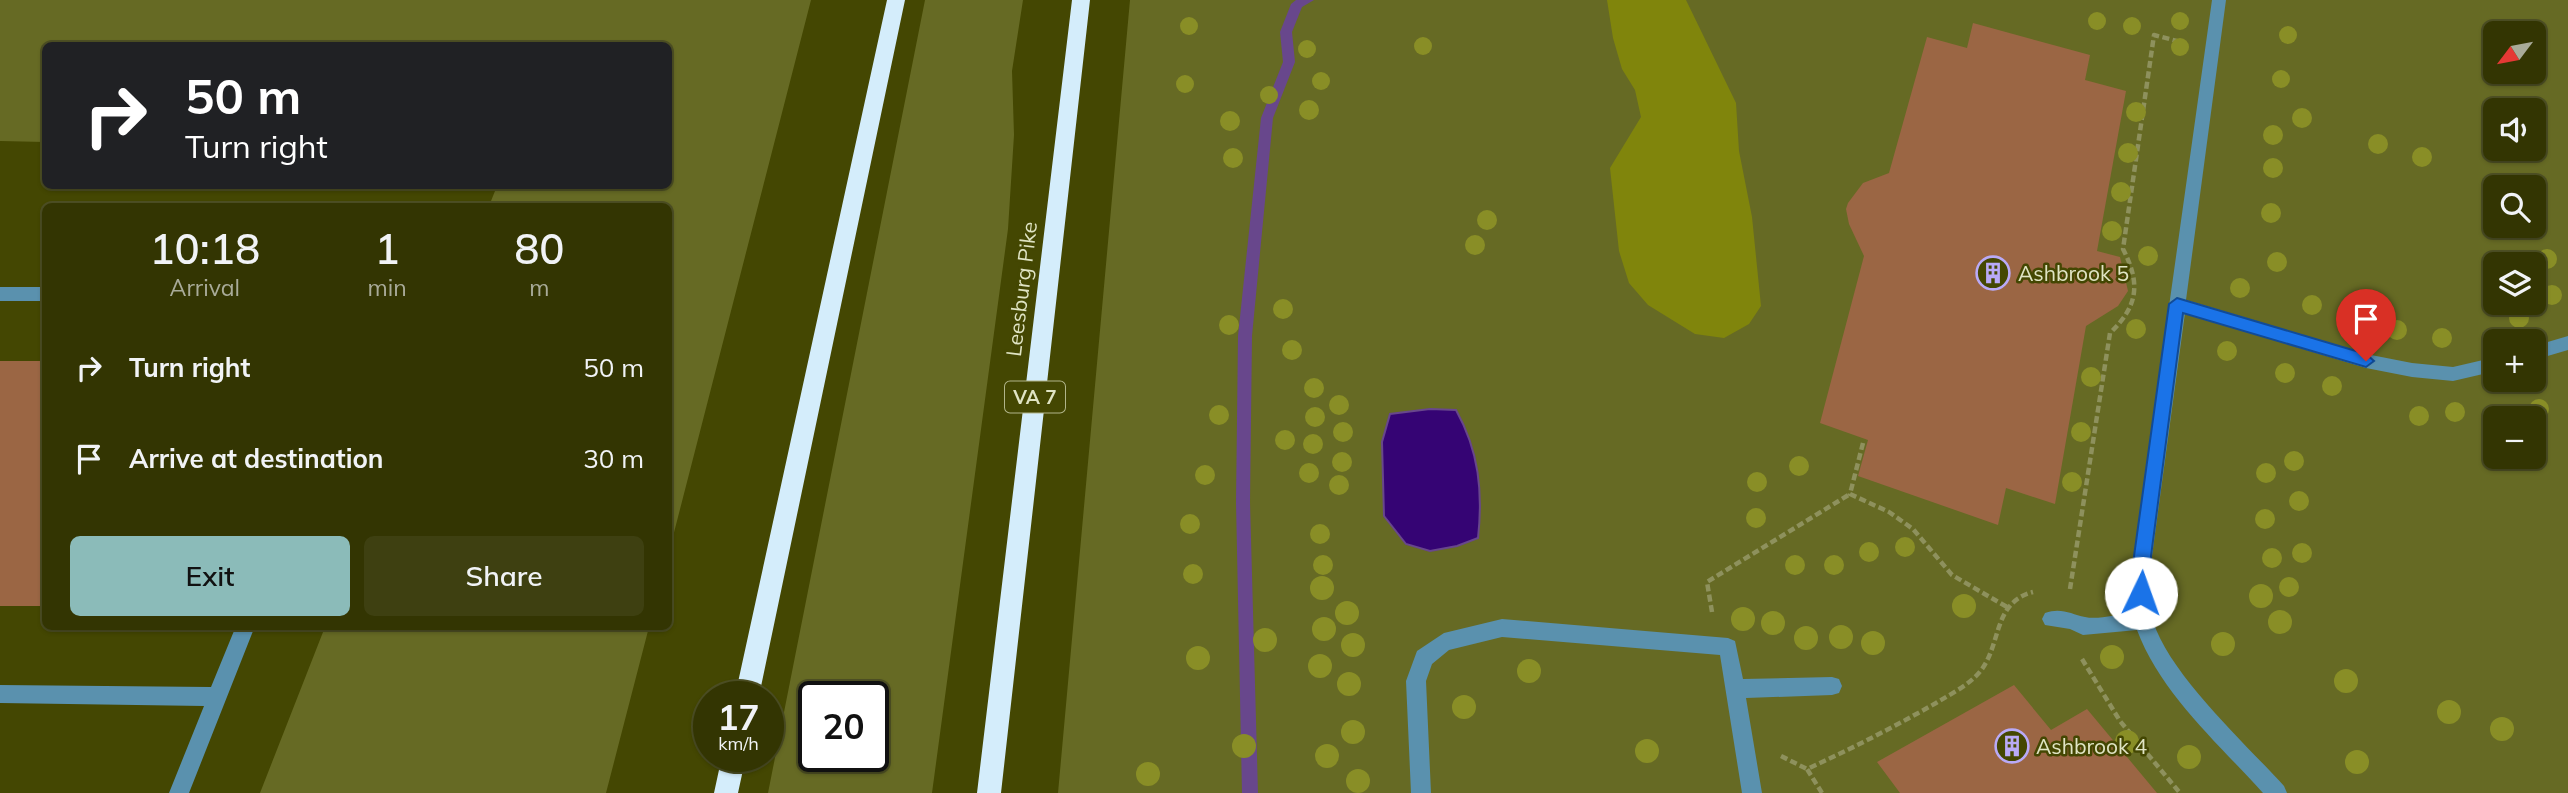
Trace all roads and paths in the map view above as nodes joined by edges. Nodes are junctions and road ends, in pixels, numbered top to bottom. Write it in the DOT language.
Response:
graph roads {
  1 [pos="896,0"];
  2 [pos="1081,0"];
  3 [pos="2219,0"];
  4 [pos="2212,50"];
  5 [pos="0,294"];
  6 [pos="42,294"];
  7 [pos="2177,304"];
  8 [pos="2568,343"];
  9 [pos="2546,349"];
  10 [pos="2483,367"];
  11 [pos="1863,443"];
  12 [pos="1850,494"];
  13 [pos="2007,607"];
  14 [pos="2064,614"];
  15 [pos="2143,621"];
  16 [pos="244,630"];
  17 [pos="1717,646"];
  18 [pos="750,681"];
  19 [pos="1832,686"];
  20 [pos="1735,689"];
  21 [pos="0,694"];
  22 [pos="218,696"];
  23 [pos="731,772"];
  24 [pos="179,793"];
  25 [pos="726,793"];
  26 [pos="989,793"];
  27 [pos="1421,793"];
  28 [pos="1752,793"];
  29 [pos="1822,793"];
  30 [pos="2180,793"];
  31 [pos="2277,793"];
  1 -- 18 [label="highway"];
  2 -- 26 [label="highway, Leesburg Pike / VA 7"];
  3 -- 4 [label="lane"];
  4 -- 7 [label="lane"];
  4 -- 14 [label="path"];
  5 -- 6 [label="lane"];
  7 -- 10 [label="lane"];
  7 -- 15 [label="lane"];
  8 -- 9 [label="lane"];
  11 -- 12 [label="path"];
  12 -- 13 [label="path"];
  12 -- 17 [label="path"];
  13 -- 14 [label="path"];
  13 -- 29 [label="path"];
  14 -- 15 [label="lane"];
  14 -- 30 [label="path"];
  15 -- 31 [label="lane"];
  16 -- 22 [label="lane"];
  17 -- 20 [label="lane"];
  17 -- 27 [label="lane"];
  19 -- 20 [label="lane"];
  20 -- 28 [label="lane"];
  21 -- 22 [label="lane"];
  22 -- 24 [label="lane"];
  23 -- 25 [label="highway"];
}
